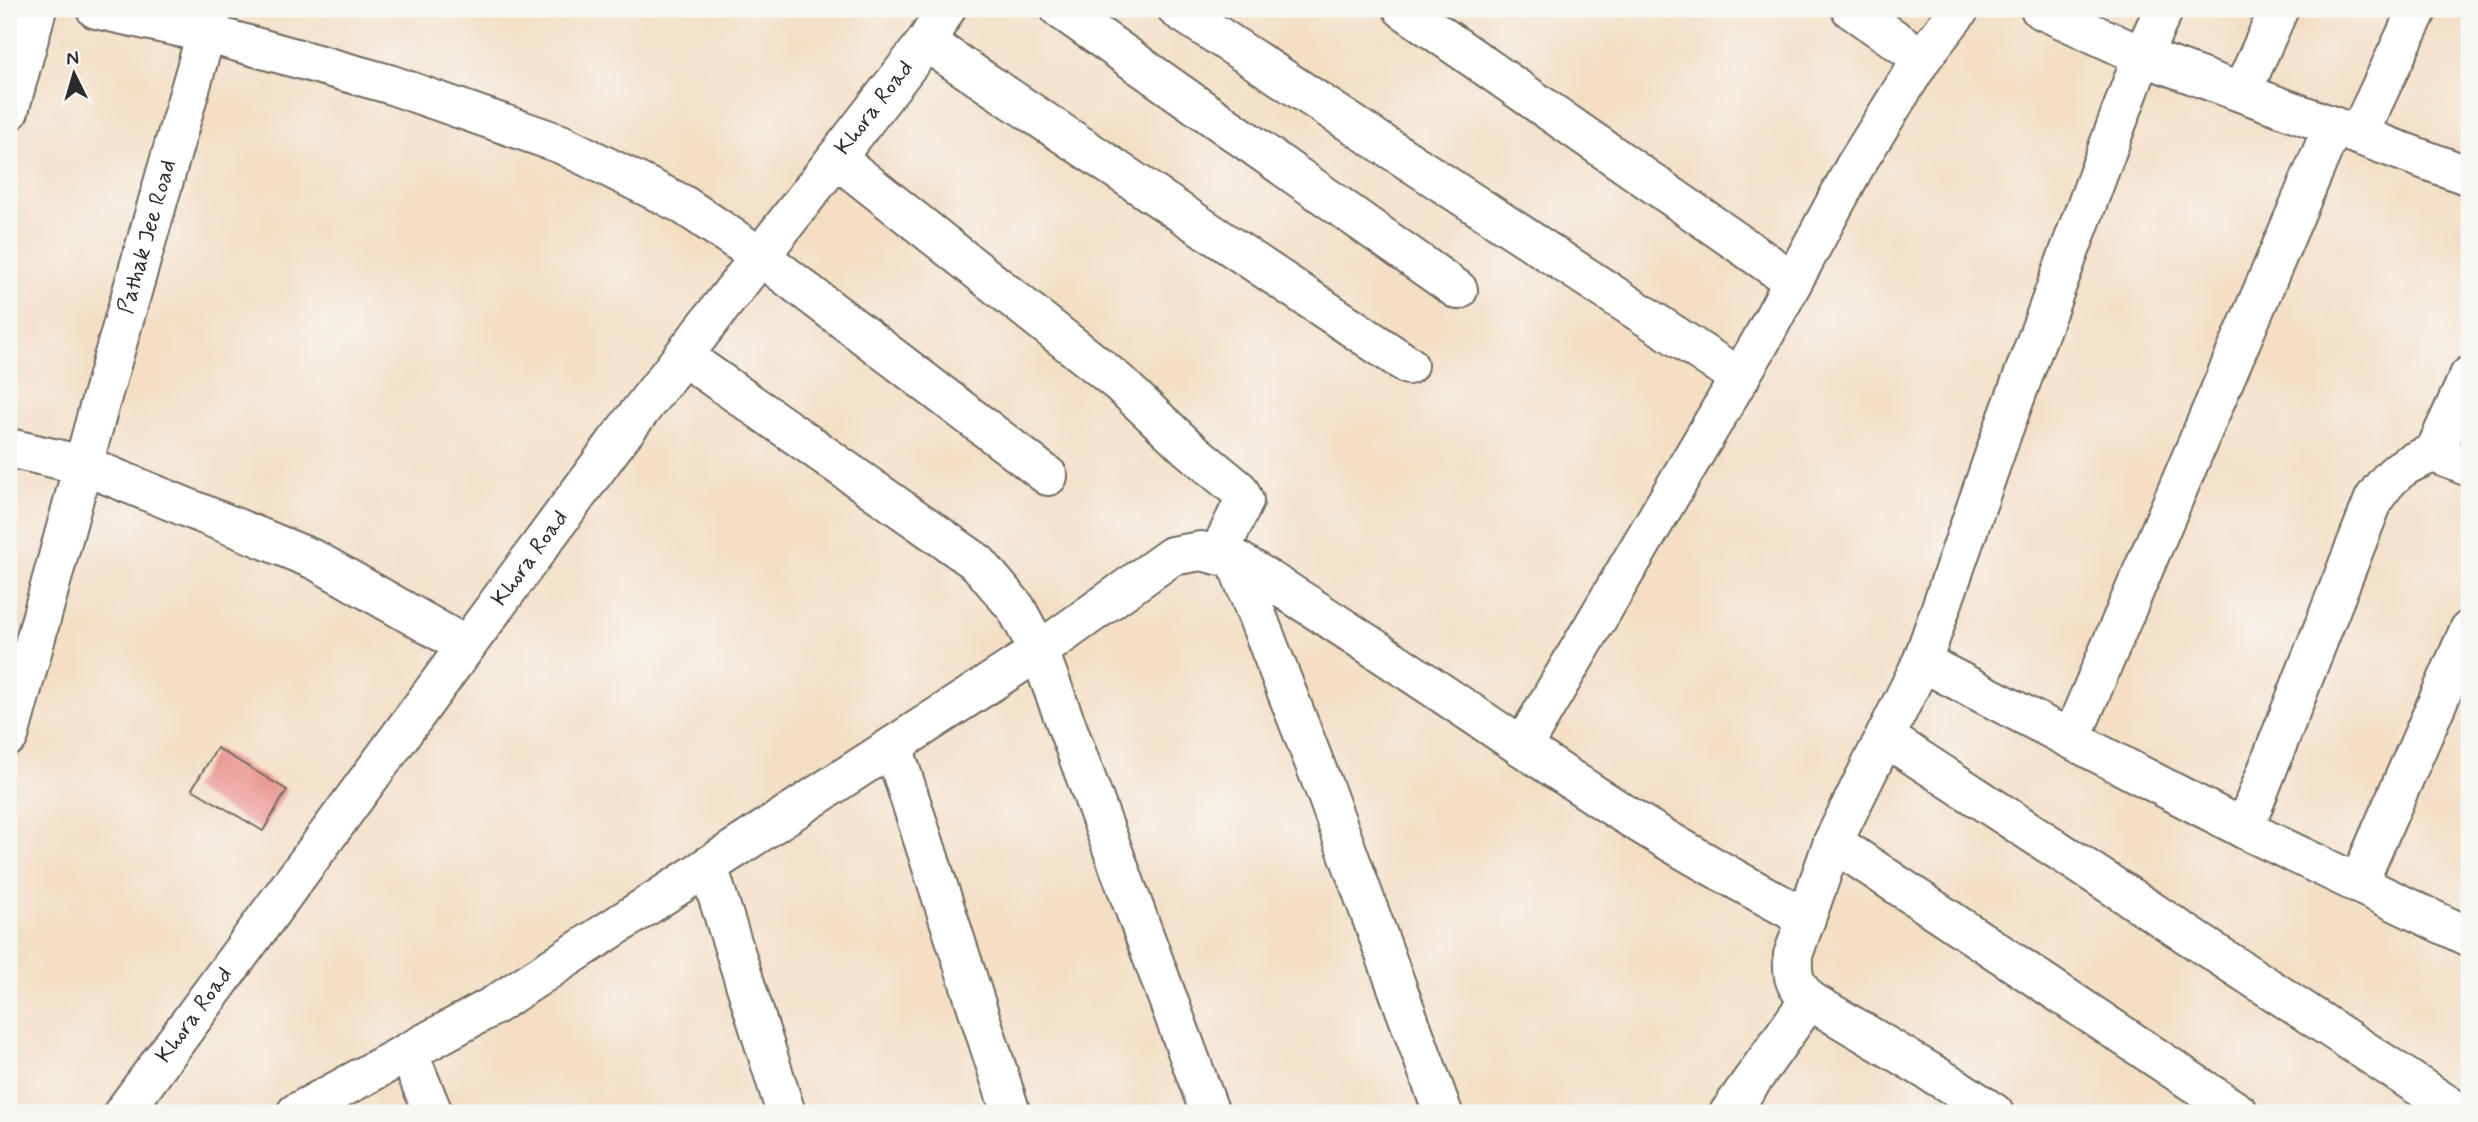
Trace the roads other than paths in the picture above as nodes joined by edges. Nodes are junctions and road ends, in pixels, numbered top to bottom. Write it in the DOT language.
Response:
graph roads {
  1 [pos="37,9"];
  2 [pos="96,9"];
  3 [pos="946,9"];
  4 [pos="1060,9"];
  5 [pos="1177,9"];
  6 [pos="1404,9"];
  7 [pos="1851,9"];
  8 [pos="1960,9"];
  9 [pos="2040,9"];
  10 [pos="2164,9"];
  11 [pos="2279,9"];
  12 [pos="2418,9"];
  13 [pos="209,21"];
  14 [pos="926,42"];
  15 [pos="2143,56"];
  16 [pos="1923,58"];
  17 [pos="2242,92"];
  18 [pos="9,111"];
  19 [pos="2345,130"];
  20 [pos="836,158"];
  21 [pos="2469,176"];
  22 [pos="760,256"];
  23 [pos="1793,281"];
  24 [pos="1458,290"];
  25 [pos="683,356"];
  26 [pos="1408,365"];
  27 [pos="2469,376"];
  28 [pos="1740,377"];
  29 [pos="9,448"];
  30 [pos="2434,453"];
  31 [pos="83,465"];
  32 [pos="2469,467"];
  33 [pos="1048,476"];
  34 [pos="1226,557"];
  35 [pos="2469,630"];
  36 [pos="466,646"];
  37 [pos="1039,651"];
  38 [pos="1922,662"];
  39 [pos="9,736"];
  40 [pos="1885,737"];
  41 [pos="2071,739"];
  42 [pos="893,746"];
  43 [pos="1522,747"];
  44 [pos="2244,829"];
  45 [pos="1832,842"];
  46 [pos="708,866"];
  47 [pos="2358,884"];
  48 [pos="1806,918"];
  49 [pos="2469,937"];
  50 [pos="1809,1000"];
  51 [pos="408,1052"];
  52 [pos="122,1113"];
  53 [pos="296,1113"];
  54 [pos="433,1113"];
  55 [pos="786,1113"];
  56 [pos="1011,1113"];
  57 [pos="1210,1113"];
  58 [pos="1443,1113"];
  59 [pos="1729,1113"];
  60 [pos="1994,1113"];
  61 [pos="2239,1113"];
  62 [pos="2460,1113"];
  1 -- 18 [label="street"];
  2 -- 13 [label="street"];
  3 -- 14 [label="street, Khora Road"];
  4 -- 24 [label="street"];
  5 -- 28 [label="street"];
  6 -- 23 [label="street"];
  7 -- 16 [label="street"];
  8 -- 16 [label="street"];
  9 -- 15 [label="street"];
  10 -- 15 [label="street"];
  11 -- 17 [label="street"];
  12 -- 19 [label="street"];
  13 -- 22 [label="street"];
  13 -- 31 [label="street, Pathak Jee Road"];
  14 -- 20 [label="street, Khora Road"];
  14 -- 26 [label="street"];
  15 -- 17 [label="street"];
  15 -- 38 [label="street"];
  16 -- 23 [label="street"];
  17 -- 19 [label="street"];
  19 -- 21 [label="street"];
  19 -- 41 [label="street"];
  20 -- 22 [label="street, Khora Road"];
  20 -- 34 [label="street"];
  22 -- 25 [label="street, Khora Road"];
  22 -- 33 [label="street"];
  23 -- 28 [label="street"];
  25 -- 36 [label="street, Khora Road"];
  25 -- 37 [label="street"];
  27 -- 30 [label="street"];
  28 -- 43 [label="street"];
  29 -- 31 [label="street"];
  30 -- 32 [label="street"];
  30 -- 44 [label="street"];
  31 -- 36 [label="street"];
  31 -- 39 [label="street, Pathak Jee Road"];
  34 -- 37 [label="street"];
  34 -- 43 [label="street"];
  34 -- 58 [label="street"];
  35 -- 47 [label="street"];
  36 -- 52 [label="street, Khora Road"];
  37 -- 42 [label="street"];
  37 -- 57 [label="street"];
  38 -- 40 [label="street"];
  38 -- 41 [label="street"];
  40 -- 45 [label="street"];
  40 -- 62 [label="street"];
  41 -- 44 [label="street"];
  42 -- 46 [label="street"];
  42 -- 56 [label="street"];
  43 -- 48 [label="street"];
  44 -- 47 [label="street"];
  45 -- 48 [label="street"];
  45 -- 61 [label="street"];
  46 -- 51 [label="street"];
  46 -- 55 [label="street"];
  47 -- 49 [label="street"];
  48 -- 50 [label="street"];
  50 -- 59 [label="street"];
  50 -- 60 [label="street"];
  51 -- 53 [label="street"];
  51 -- 54 [label="street"];
}
